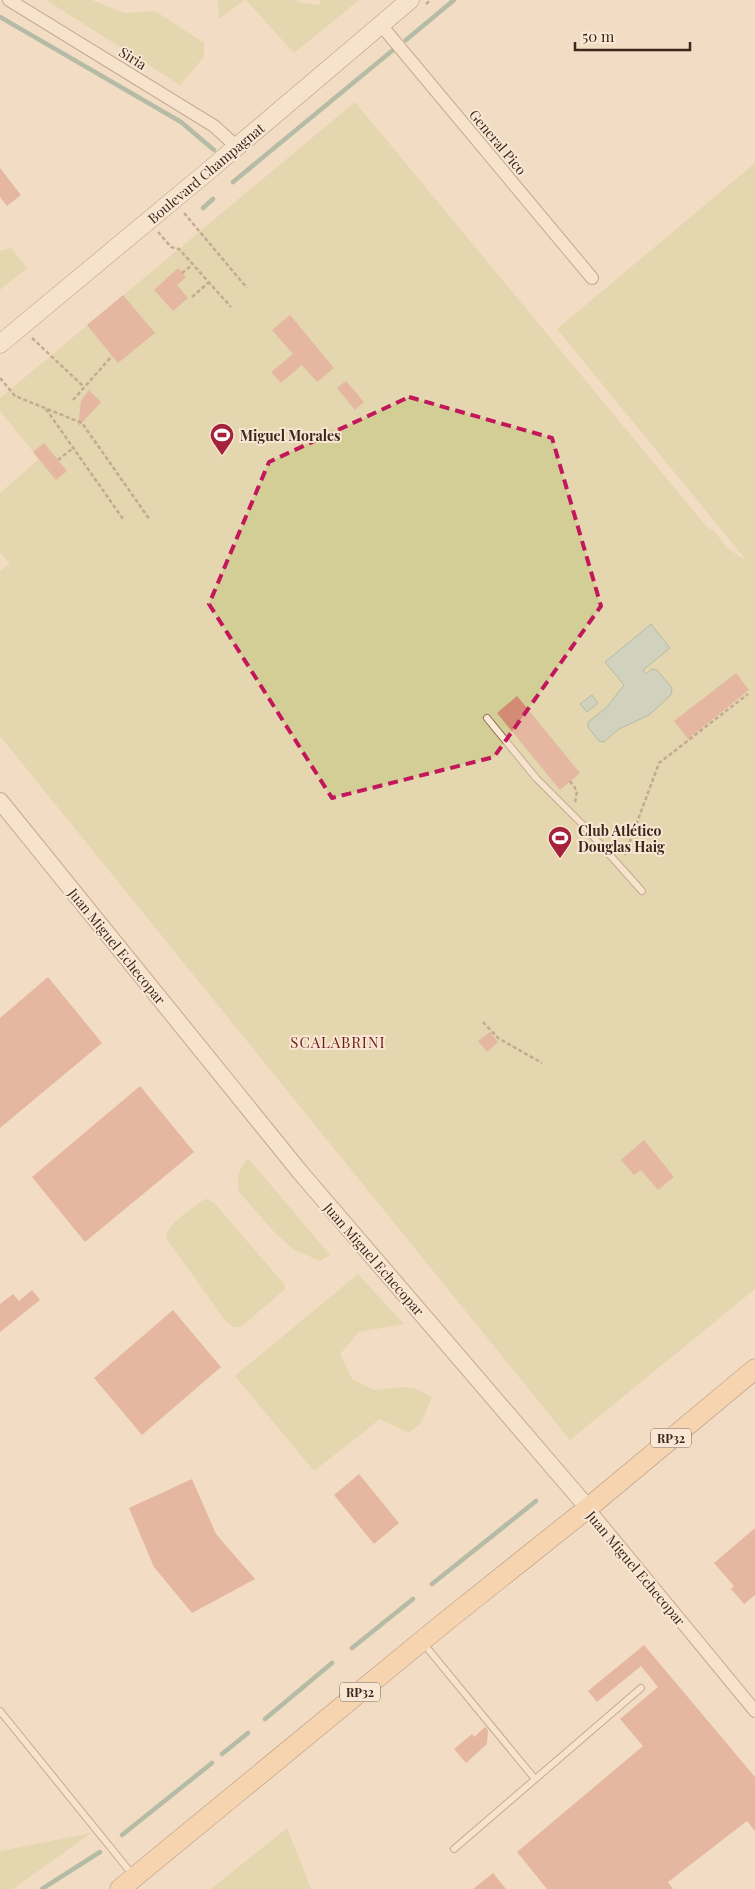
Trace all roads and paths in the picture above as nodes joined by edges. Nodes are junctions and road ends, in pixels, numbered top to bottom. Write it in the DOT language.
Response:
graph roads {
  1 [pos="9,0"];
  2 [pos="410,0"];
  3 [pos="381,24"];
  4 [pos="237,147"];
  5 [pos="173,200"];
  6 [pos="155,229"];
  7 [pos="192,265"];
  8 [pos="182,273"];
  9 [pos="592,278"];
  10 [pos="208,283"];
  11 [pos="247,288"];
  12 [pos="192,297"];
  13 [pos="231,307"];
  14 [pos="21,326"];
  15 [pos="0,344"];
  16 [pos="112,356"];
  17 [pos="0,378"];
  18 [pos="84,386"];
  19 [pos="73,400"];
  20 [pos="46,408"];
  21 [pos="74,448"];
  22 [pos="58,460"];
  23 [pos="123,519"];
  24 [pos="150,520"];
  25 [pos="748,694"];
  26 [pos="487,718"];
  27 [pos="570,781"];
  28 [pos="0,801"];
  29 [pos="572,814"];
  30 [pos="621,865"];
  31 [pos="642,891"];
  32 [pos="483,1022"];
  33 [pos="542,1063"];
  34 [pos="755,1369"];
  35 [pos="588,1508"];
  36 [pos="422,1642"];
  37 [pos="641,1688"];
  38 [pos="0,1710"];
  39 [pos="755,1711"];
  40 [pos="536,1779"];
  41 [pos="454,1849"];
  42 [pos="127,1883"];
  1 -- 4 [label="street, Siria"];
  2 -- 3 [label="main road, Boulevard Champagnat"];
  3 -- 4 [label="main road, Boulevard Champagnat"];
  3 -- 9 [label="street, General Pico"];
  4 -- 5 [label="main road, Boulevard Champagnat"];
  5 -- 11 [label="path"];
  5 -- 14 [label="main road, Boulevard Champagnat"];
  6 -- 7 [label="path"];
  7 -- 8 [label="path"];
  7 -- 10 [label="path"];
  10 -- 12 [label="path"];
  10 -- 13 [label="path"];
  14 -- 15 [label="main road, Boulevard Champagnat"];
  14 -- 18 [label="path"];
  16 -- 18 [label="path"];
  17 -- 20 [label="path"];
  18 -- 19 [label="path"];
  20 -- 21 [label="path"];
  20 -- 24 [label="path"];
  21 -- 22 [label="path"];
  21 -- 23 [label="path"];
  25 -- 30 [label="path"];
  26 -- 29 [label="lane"];
  27 -- 29 [label="path"];
  28 -- 35 [label="street, Juan Miguel Echecopar"];
  29 -- 30 [label="lane"];
  30 -- 31 [label="lane"];
  32 -- 33 [label="path"];
  34 -- 35 [label="main road, RP32"];
  35 -- 36 [label="main road, RP32"];
  35 -- 39 [label="street, Juan Miguel Echecopar"];
  36 -- 40 [label="lane"];
  36 -- 42 [label="main road, RP32"];
  37 -- 40 [label="lane"];
  38 -- 42 [label="lane"];
  40 -- 41 [label="lane"];
}
